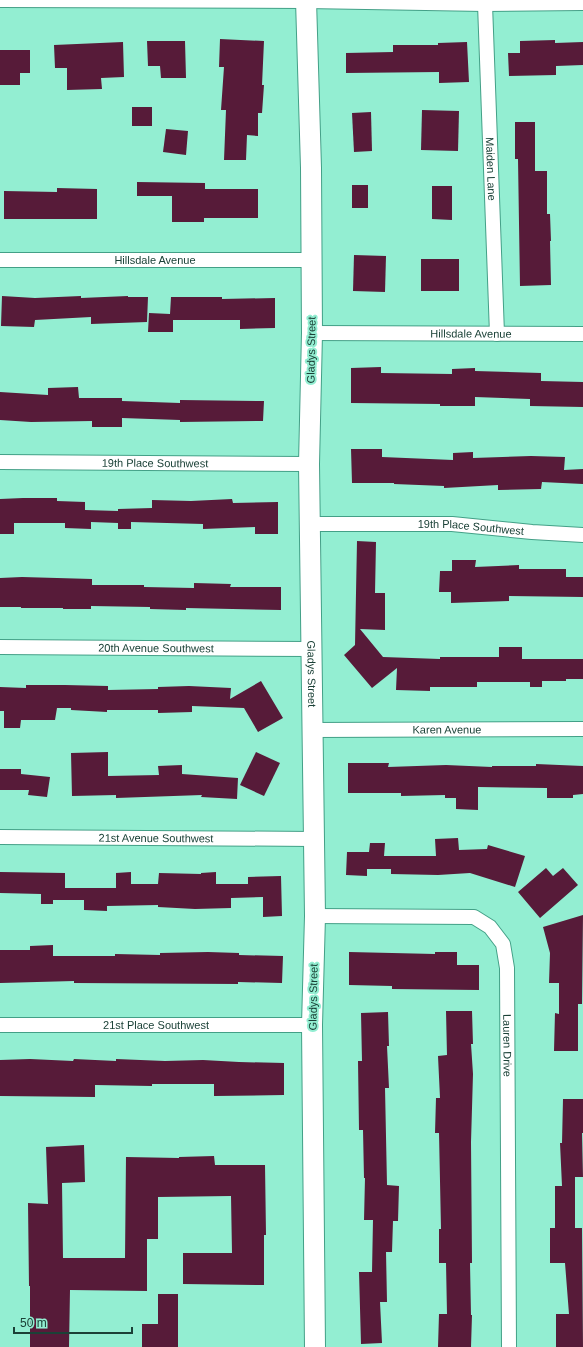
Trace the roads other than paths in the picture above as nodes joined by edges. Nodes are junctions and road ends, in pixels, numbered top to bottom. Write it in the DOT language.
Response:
graph roads {
  1 [pos="0,0"];
  2 [pos="306,0"];
  3 [pos="485,4"];
  4 [pos="583,4"];
  5 [pos="0,260"];
  6 [pos="311,260"];
  7 [pos="312,333"];
  8 [pos="497,334"];
  9 [pos="583,334"];
  10 [pos="0,462"];
  11 [pos="309,464"];
  12 [pos="311,524"];
  13 [pos="583,535"];
  14 [pos="0,647"];
  15 [pos="311,649"];
  16 [pos="312,730"];
  17 [pos="583,730"];
  18 [pos="0,837"];
  19 [pos="313,838"];
  20 [pos="314,916"];
  21 [pos="0,1025"];
  22 [pos="312,1025"];
  23 [pos="315,1347"];
  24 [pos="509,1347"];
  1 -- 2 [label="street"];
  2 -- 3 [label="street"];
  2 -- 6 [label="street, Gladys Street"];
  3 -- 4 [label="street"];
  3 -- 8 [label="street, Maiden Lane"];
  5 -- 6 [label="street, Hillsdale Avenue"];
  6 -- 7 [label="street, Gladys Street"];
  7 -- 8 [label="street, Hillsdale Avenue"];
  7 -- 11 [label="street, Gladys Street"];
  8 -- 9 [label="street, Hillsdale Avenue"];
  10 -- 11 [label="street, 19th Place Southwest"];
  11 -- 12 [label="street, Gladys Street"];
  12 -- 13 [label="street, 19th Place Southwest"];
  12 -- 15 [label="street, Gladys Street"];
  14 -- 15 [label="street, 20th Avenue Southwest"];
  15 -- 16 [label="street, Gladys Street"];
  16 -- 17 [label="street, Karen Avenue"];
  16 -- 19 [label="street, Gladys Street"];
  18 -- 19 [label="street, 21st Avenue Southwest"];
  19 -- 20 [label="street, Gladys Street"];
  20 -- 22 [label="street, Gladys Street"];
  20 -- 24 [label="street, Lauren Drive"];
  21 -- 22 [label="street, 21st Place Southwest"];
  22 -- 23 [label="street, Gladys Street"];
}
